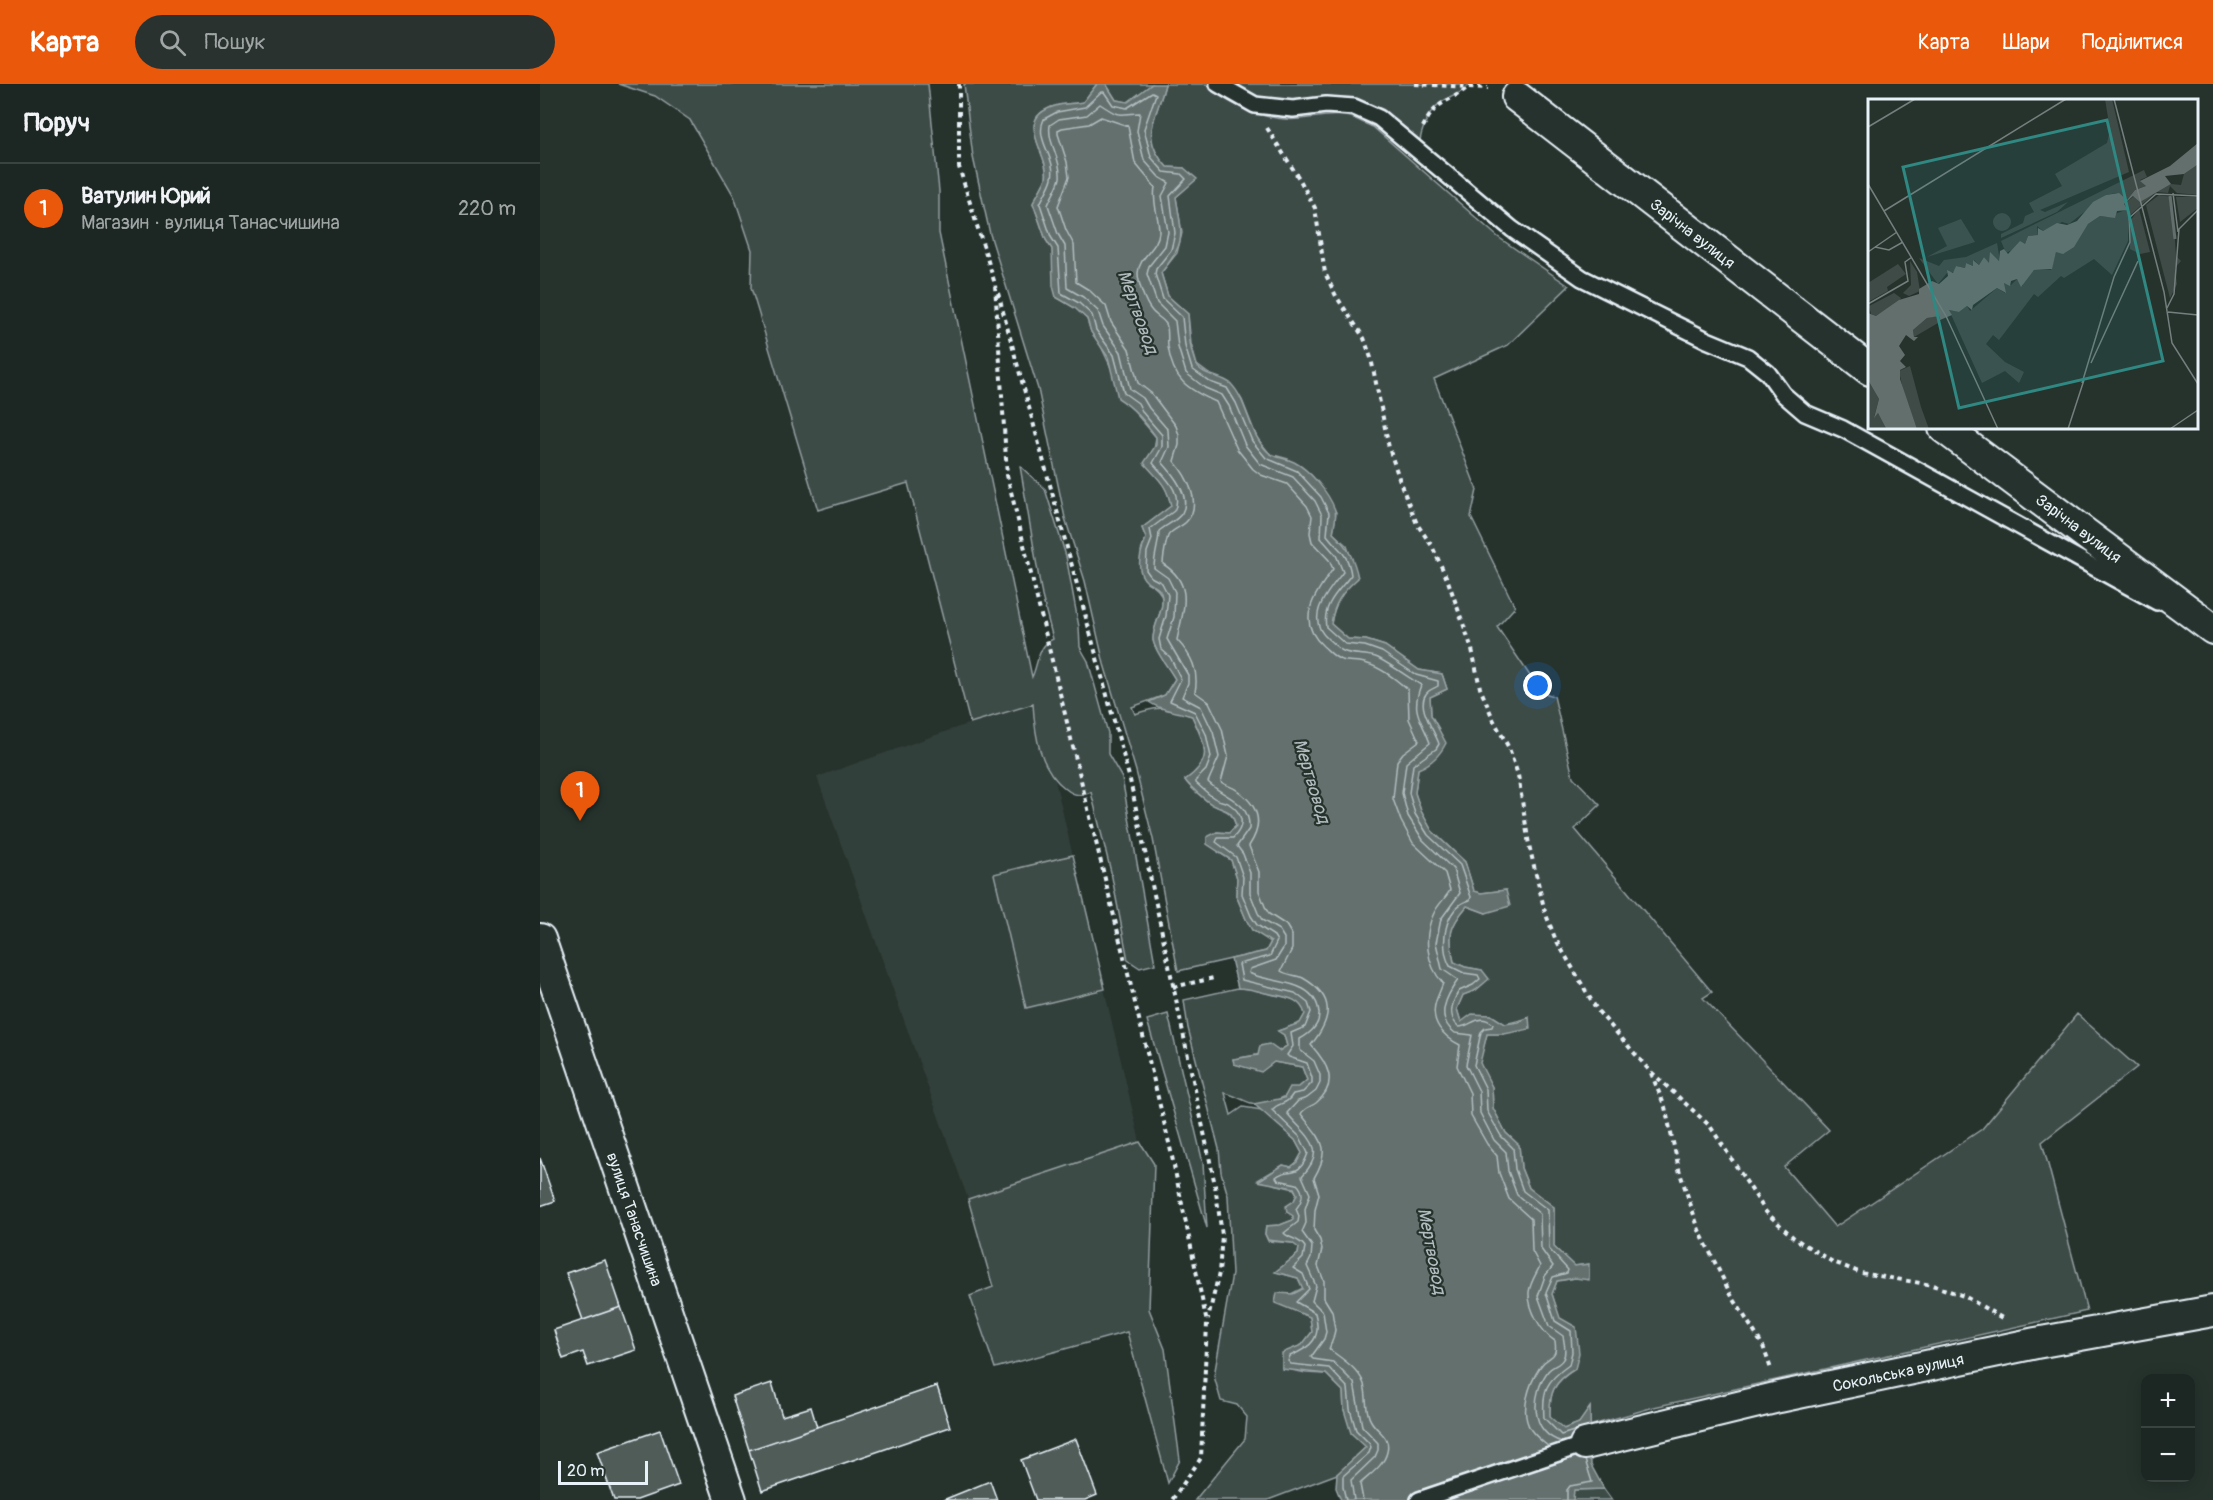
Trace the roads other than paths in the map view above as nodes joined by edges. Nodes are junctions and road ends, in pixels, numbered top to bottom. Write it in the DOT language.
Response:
graph roads {
  1 [pos="1218,84"];
  2 [pos="1517,97"];
  3 [pos="1868,369"];
  4 [pos="1945,429"];
  5 [pos="2213,629"];
  6 [pos="2213,633"];
  7 [pos="540,939"];
  8 [pos="2213,1311"];
  9 [pos="1585,1444"];
  10 [pos="731,1500"];
  11 [pos="1419,1500"];
  1 -- 6 [label="lane"];
  2 -- 3 [label="street, Зарічна вулиця"];
  4 -- 5 [label="street, Зарічна вулиця"];
  7 -- 10 [label="street, вулиця Танасчишина"];
  8 -- 9 [label="street, Сокольська вулиця"];
  9 -- 11 [label="lane"];
}
